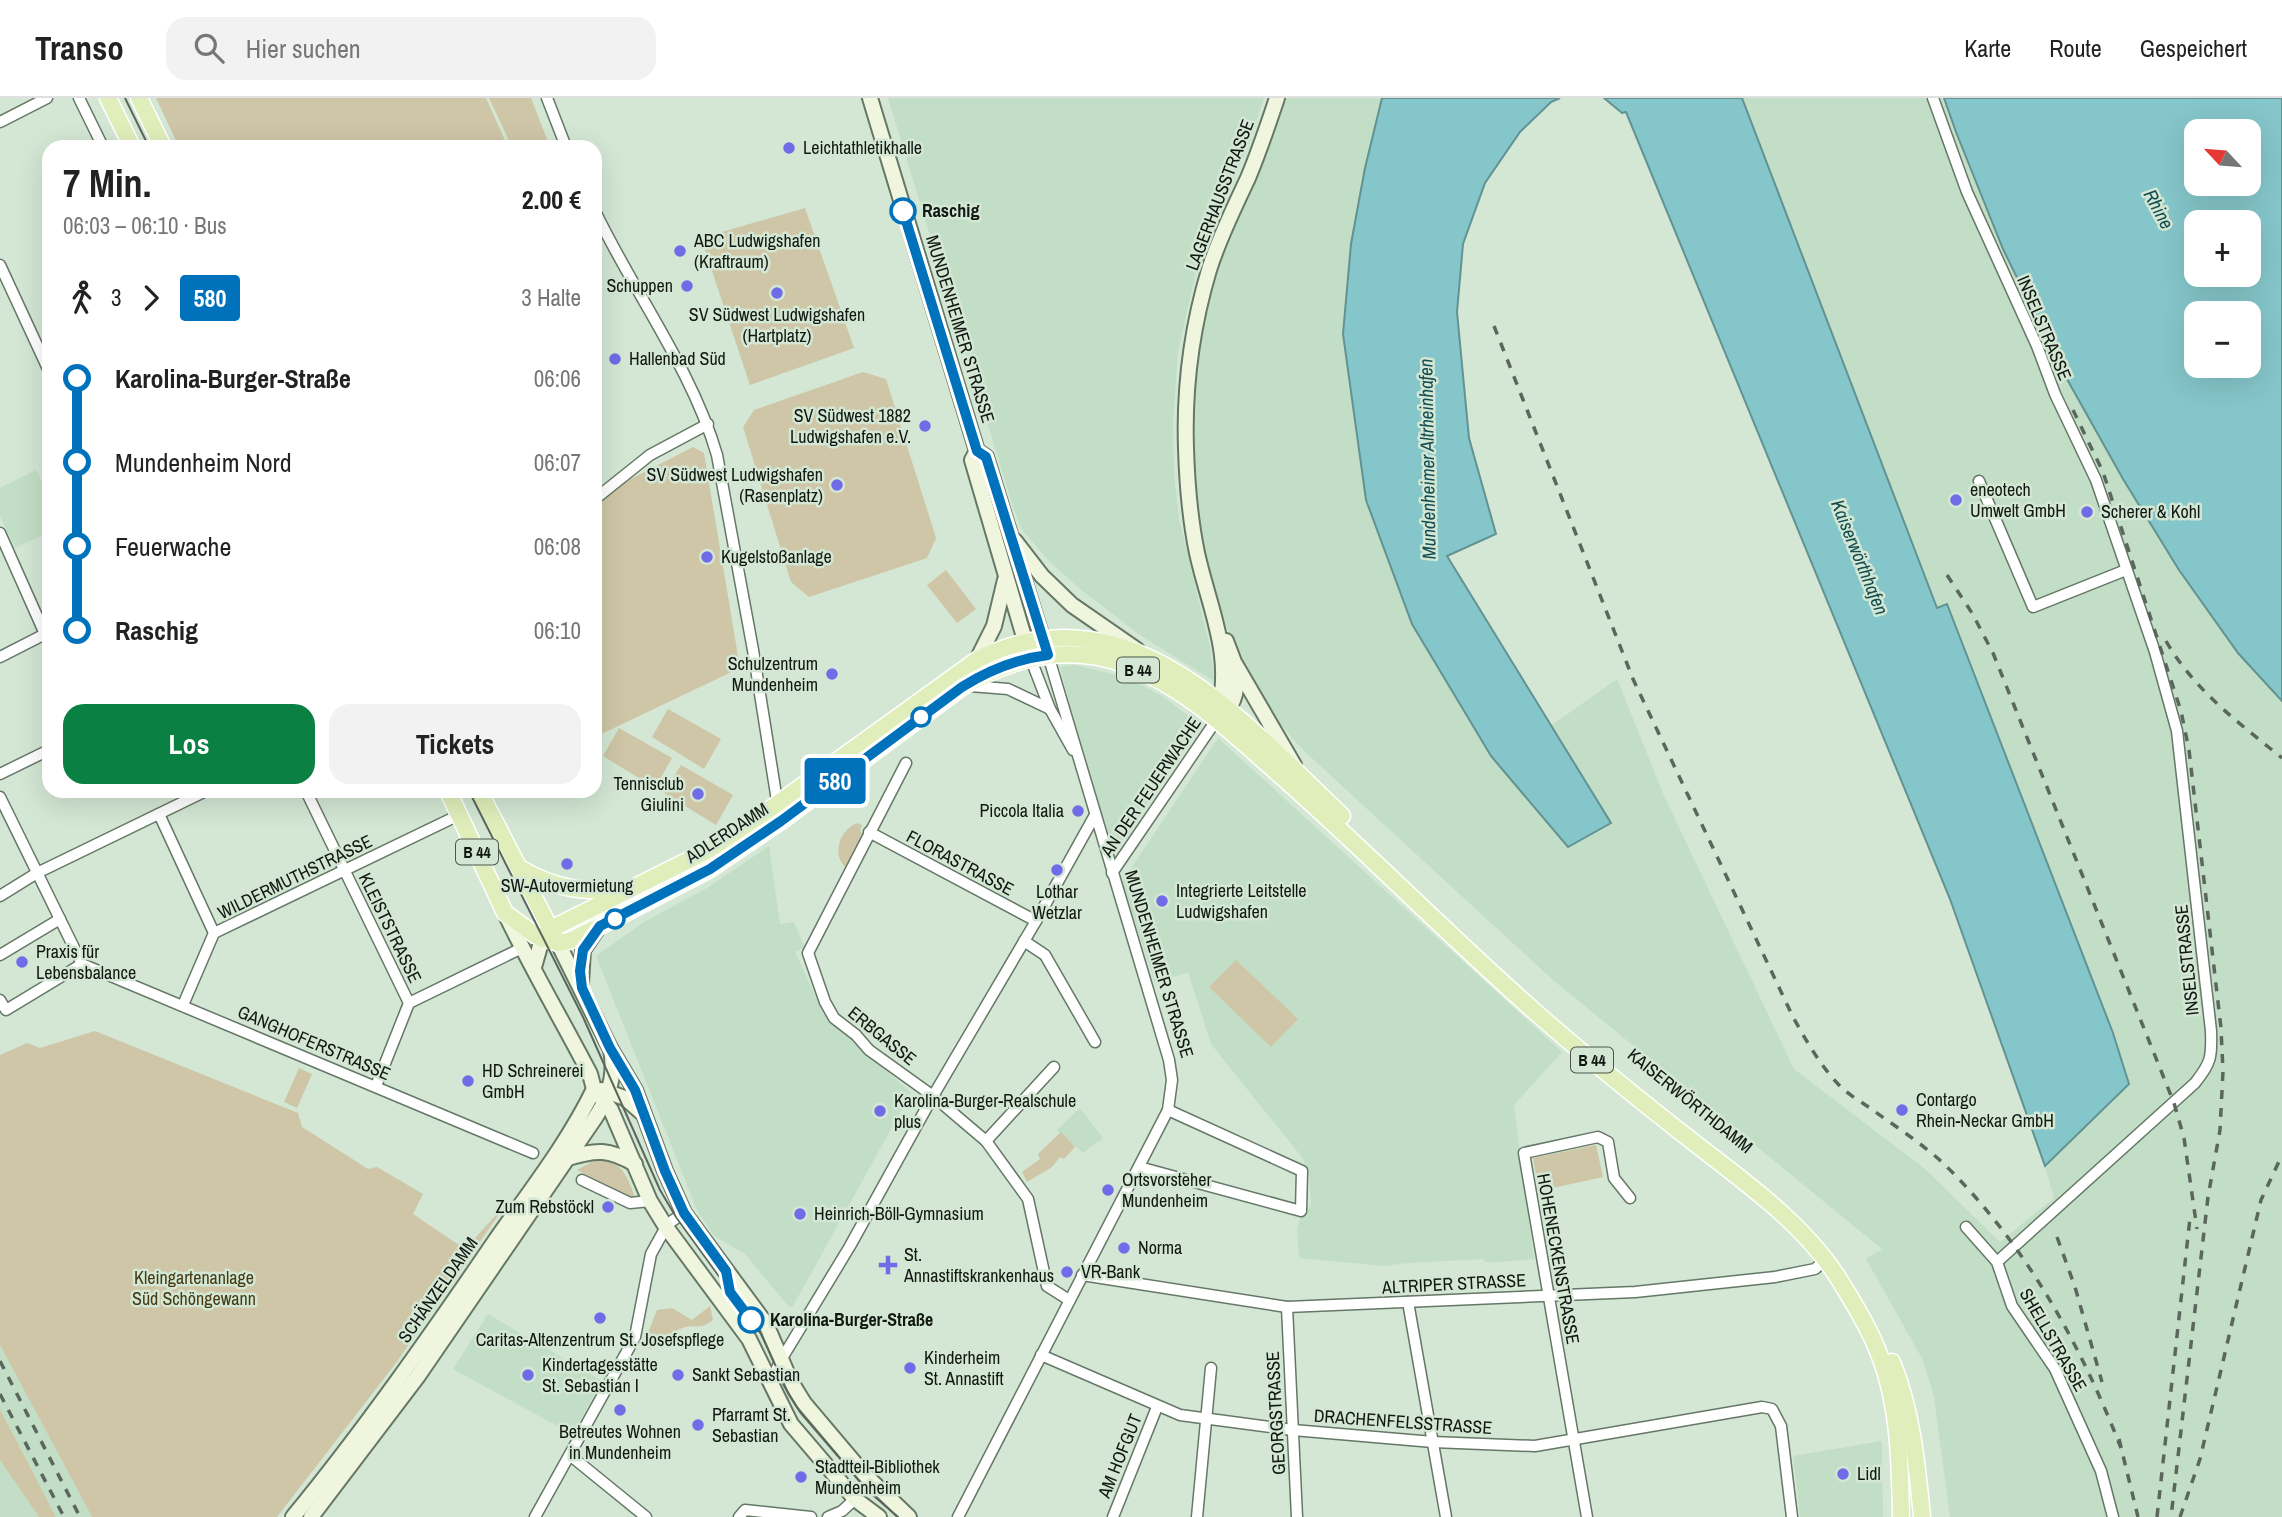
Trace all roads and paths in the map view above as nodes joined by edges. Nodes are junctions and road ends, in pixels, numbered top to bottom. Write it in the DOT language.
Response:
graph roads {
  1 [pos="47,98"];
  2 [pos="79,98"];
  3 [pos="108,98"];
  4 [pos="139,98"];
  5 [pos="547,98"];
  6 [pos="870,98"];
  7 [pos="1277,98"];
  8 [pos="1933,98"];
  9 [pos="0,122"];
  10 [pos="100,140"];
  11 [pos="129,140"];
  12 [pos="160,140"];
  13 [pos="563,140"];
  14 [pos="602,226"];
  15 [pos="0,265"];
  16 [pos="42,356"];
  17 [pos="708,424"];
  18 [pos="977,451"];
  19 [pos="1979,481"];
  20 [pos="602,493"];
  21 [pos="1008,532"];
  22 [pos="0,534"];
  23 [pos="2126,570"];
  24 [pos="1006,575"];
  25 [pos="1217,621"];
  26 [pos="42,622"];
  27 [pos="42,636"];
  28 [pos="1033,646"];
  29 [pos="1141,653"];
  30 [pos="1048,655"];
  31 [pos="0,657"];
  32 [pos="978,660"];
  33 [pos="1234,662"];
  34 [pos="962,687"];
  35 [pos="1050,709"];
  36 [pos="1222,711"];
  37 [pos="42,753"];
  38 [pos="1075,753"];
  39 [pos="906,763"];
  40 [pos="0,774"];
  41 [pos="1300,775"];
  42 [pos="0,797"];
  43 [pos="192,798"];
  44 [pos="309,798"];
  45 [pos="451,798"];
  46 [pos="483,798"];
  47 [pos="779,813"];
  48 [pos="159,814"];
  49 [pos="459,815"];
  50 [pos="1095,815"];
  51 [pos="12,821"];
  52 [pos="0,828"];
  53 [pos="869,832"];
  54 [pos="519,867"];
  55 [pos="345,870"];
  56 [pos="37,873"];
  57 [pos="1112,873"];
  58 [pos="626,891"];
  59 [pos="0,895"];
  60 [pos="505,913"];
  61 [pos="60,919"];
  62 [pos="1036,922"];
  63 [pos="600,926"];
  64 [pos="214,933"];
  65 [pos="550,937"];
  66 [pos="1024,941"];
  67 [pos="522,948"];
  68 [pos="0,955"];
  69 [pos="82,964"];
  70 [pos="534,967"];
  71 [pos="582,988"];
  72 [pos="0,1000"];
  73 [pos="409,1003"];
  74 [pos="183,1005"];
  75 [pos="1095,1042"];
  76 [pos="611,1055"];
  77 [pos="1054,1067"];
  78 [pos="376,1086"];
  79 [pos="594,1089"];
  80 [pos="607,1096"];
  81 [pos="933,1096"];
  82 [pos="1168,1110"];
  83 [pos="643,1114"];
  84 [pos="986,1141"];
  85 [pos="533,1153"];
  86 [pos="568,1158"];
  87 [pos="635,1164"];
  88 [pos="1139,1167"];
  89 [pos="582,1180"];
  90 [pos="1630,1198"];
  91 [pos="650,1201"];
  92 [pos="684,1213"];
  93 [pos="666,1227"];
  94 [pos="1966,1227"];
  95 [pos="1825,1260"];
  96 [pos="1997,1262"];
  97 [pos="1082,1275"];
  98 [pos="1549,1294"];
  99 [pos="1069,1300"];
  100 [pos="1408,1303"];
  101 [pos="1287,1307"];
  102 [pos="1041,1356"];
  103 [pos="781,1360"];
  104 [pos="1211,1367"];
  105 [pos="770,1382"];
  106 [pos="1157,1406"];
  107 [pos="1207,1419"];
  108 [pos="1293,1430"];
  109 [pos="1573,1439"];
  110 [pos="1433,1442"];
  111 [pos="570,1456"];
  112 [pos="855,1499"];
  113 [pos="293,1517"];
  114 [pos="310,1517"];
  115 [pos="536,1517"];
  116 [pos="646,1517"];
  117 [pos="739,1517"];
  118 [pos="811,1517"];
  119 [pos="828,1517"];
  120 [pos="879,1517"];
  121 [pos="909,1517"];
  122 [pos="958,1517"];
  123 [pos="1112,1517"];
  124 [pos="1197,1517"];
  125 [pos="1297,1517"];
  126 [pos="1446,1517"];
  127 [pos="1587,1517"];
  128 [pos="1792,1517"];
  129 [pos="1901,1517"];
  130 [pos="1922,1517"];
  131 [pos="2113,1517"];
  1 -- 9 [label="street"];
  2 -- 10 [label="street"];
  3 -- 11 [label="main road"];
  4 -- 12 [label="main road"];
  5 -- 13 [label="street"];
  6 -- 18 [label="street, MUNDENHEIMER STRASSE"];
  7 -- 25 [label="street, LAGERHAUSSTRASSE"];
  8 -- 23 [label="street, INSELSTRASSE"];
  14 -- 17 [label="street"];
  15 -- 16 [label="street"];
  17 -- 20 [label="street"];
  17 -- 47 [label="street"];
  18 -- 21 [label="street, MUNDENHEIMER STRASSE"];
  18 -- 24 [label="street, MUNDENHEIMER STRASSE"];
  19 -- 23 [label="street"];
  21 -- 28 [label="street, MUNDENHEIMER STRASSE"];
  21 -- 29 [label="street"];
  22 -- 26 [label="street"];
  23 -- 96 [label="street, INSELSTRASSE"];
  24 -- 28 [label="street, MUNDENHEIMER STRASSE"];
  24 -- 32 [label="street"];
  25 -- 33 [label="street"];
  25 -- 36 [label="street, LAGERHAUSSTRASSE"];
  27 -- 31 [label="street"];
  28 -- 29 [label="main road, B 44"];
  28 -- 30 [label="main road, ADLERDAMM / B 44"];
  28 -- 32 [label="main road, B 44"];
  28 -- 34 [label="main road, ADLERDAMM / B 44"];
  28 -- 35 [label="street, MUNDENHEIMER STRASSE"];
  29 -- 36 [label="main road, B 44"];
  30 -- 36 [label="main road, ADLERDAMM / B 44"];
  30 -- 38 [label="street, MUNDENHEIMER STRASSE"];
  32 -- 47 [label="main road, ADLERDAMM / B 44"];
  33 -- 36 [label="street"];
  33 -- 41 [label="street"];
  34 -- 35 [label="street"];
  34 -- 47 [label="main road, ADLERDAMM / B 44"];
  35 -- 38 [label="street, MUNDENHEIMER STRASSE"];
  36 -- 41 [label="main road, KAISERWÖRTHDAMM / B 44"];
  36 -- 57 [label="street, AN DER FEUERWACHE"];
  36 -- 95 [label="main road, KAISERWÖRTHDAMM / B 44"];
  37 -- 40 [label="street"];
  38 -- 50 [label="street, MUNDENHEIMER STRASSE"];
  39 -- 53 [label="street"];
  41 -- 130 [label="main road, KAISERWÖRTHDAMM / B 44"];
  42 -- 51 [label="street"];
  43 -- 48 [label="street"];
  44 -- 55 [label="street, KLEISTSTRASSE"];
  45 -- 49 [label="main road, B 44"];
  46 -- 54 [label="main road, B 44"];
  47 -- 58 [label="main road, ADLERDAMM / B 44"];
  47 -- 63 [label="main road, ADLERDAMM / B 44"];
  48 -- 56 [label="street"];
  48 -- 64 [label="street"];
  49 -- 55 [label="street, WILDERMUTHSTRASSE"];
  49 -- 60 [label="main road, B 44"];
  50 -- 57 [label="street, MUNDENHEIMER STRASSE"];
  50 -- 62 [label="street"];
  51 -- 52 [label="street"];
  51 -- 56 [label="street"];
  53 -- 62 [label="street, FLORASTRASSE"];
  53 -- 81 [label="street, ERBGASSE"];
  54 -- 58 [label="main road"];
  54 -- 65 [label="main road, B 44"];
  55 -- 64 [label="street, WILDERMUTHSTRASSE"];
  55 -- 73 [label="street, KLEISTSTRASSE"];
  56 -- 59 [label="street"];
  56 -- 61 [label="street"];
  57 -- 82 [label="street, MUNDENHEIMER STRASSE"];
  58 -- 65 [label="main road, ADLERDAMM / B 44"];
  60 -- 65 [label="main road"];
  60 -- 67 [label="street, B 44"];
  61 -- 68 [label="street"];
  61 -- 69 [label="street"];
  62 -- 66 [label="street"];
  63 -- 65 [label="main road, ADLERDAMM / B 44"];
  63 -- 71 [label="street"];
  64 -- 74 [label="street, WILDERMUTHSTRASSE"];
  65 -- 70 [label="street"];
  65 -- 71 [label="street"];
  66 -- 75 [label="street"];
  66 -- 81 [label="street"];
  67 -- 70 [label="street, B 44"];
  67 -- 73 [label="street"];
  69 -- 72 [label="street"];
  69 -- 74 [label="street, GANGHOFERSTRASSE"];
  70 -- 79 [label="street, B 44"];
  71 -- 76 [label="street"];
  73 -- 78 [label="street"];
  74 -- 78 [label="street, GANGHOFERSTRASSE"];
  76 -- 80 [label="street, SCHÄNZELDAMM"];
  76 -- 83 [label="street"];
  77 -- 84 [label="street"];
  78 -- 85 [label="street, GANGHOFERSTRASSE"];
  79 -- 80 [label="street"];
  79 -- 113 [label="street, SCHÄNZELDAMM"];
  80 -- 83 [label="street"];
  80 -- 86 [label="street, SCHÄNZELDAMM"];
  80 -- 87 [label="street"];
  81 -- 84 [label="street, ERBGASSE"];
  81 -- 103 [label="street"];
  82 -- 88 [label="street, MUNDENHEIMER STRASSE"];
  82 -- 88 [label="street"];
  83 -- 92 [label="street"];
  84 -- 99 [label="street, ERBGASSE"];
  86 -- 87 [label="street"];
  86 -- 114 [label="street, SCHÄNZELDAMM"];
  87 -- 91 [label="street"];
  88 -- 97 [label="street, MUNDENHEIMER STRASSE"];
  89 -- 91 [label="street"];
  90 -- 98 [label="street, HOHENECKENSTRASSE"];
  91 -- 93 [label="street"];
  92 -- 93 [label="street"];
  92 -- 103 [label="street"];
  93 -- 105 [label="street"];
  93 -- 111 [label="street"];
  94 -- 96 [label="street, SHELLSTRASSE"];
  95 -- 98 [label="street, ALTRIPER STRASSE"];
  95 -- 129 [label="main road, KAISERWÖRTHDAMM / B 44"];
  96 -- 131 [label="street, SHELLSTRASSE"];
  97 -- 99 [label="street, MUNDENHEIMER STRASSE"];
  97 -- 101 [label="street, ALTRIPER STRASSE"];
  98 -- 100 [label="street, ALTRIPER STRASSE"];
  98 -- 109 [label="street, HOHENECKENSTRASSE"];
  99 -- 102 [label="street, MUNDENHEIMER STRASSE"];
  100 -- 101 [label="street, ALTRIPER STRASSE"];
  100 -- 110 [label="street"];
  101 -- 108 [label="street, GEORGSTRASSE"];
  102 -- 106 [label="street, DRACHENFELSSTRASSE"];
  102 -- 122 [label="street, MUNDENHEIMER STRASSE"];
  103 -- 105 [label="street"];
  103 -- 121 [label="street"];
  104 -- 107 [label="street"];
  105 -- 112 [label="street"];
  106 -- 107 [label="street, DRACHENFELSSTRASSE"];
  106 -- 123 [label="street, AM HOFGUT"];
  107 -- 108 [label="street, DRACHENFELSSTRASSE"];
  107 -- 124 [label="street"];
  108 -- 110 [label="street, DRACHENFELSSTRASSE"];
  108 -- 125 [label="street, GEORGSTRASSE"];
  109 -- 110 [label="street, DRACHENFELSSTRASSE"];
  109 -- 127 [label="street, HOHENECKENSTRASSE"];
  109 -- 128 [label="street, DRACHENFELSSTRASSE"];
  110 -- 126 [label="street"];
  111 -- 115 [label="street"];
  111 -- 116 [label="street"];
  112 -- 119 [label="street"];
  112 -- 120 [label="street"];
  117 -- 118 [label="street"];
}
